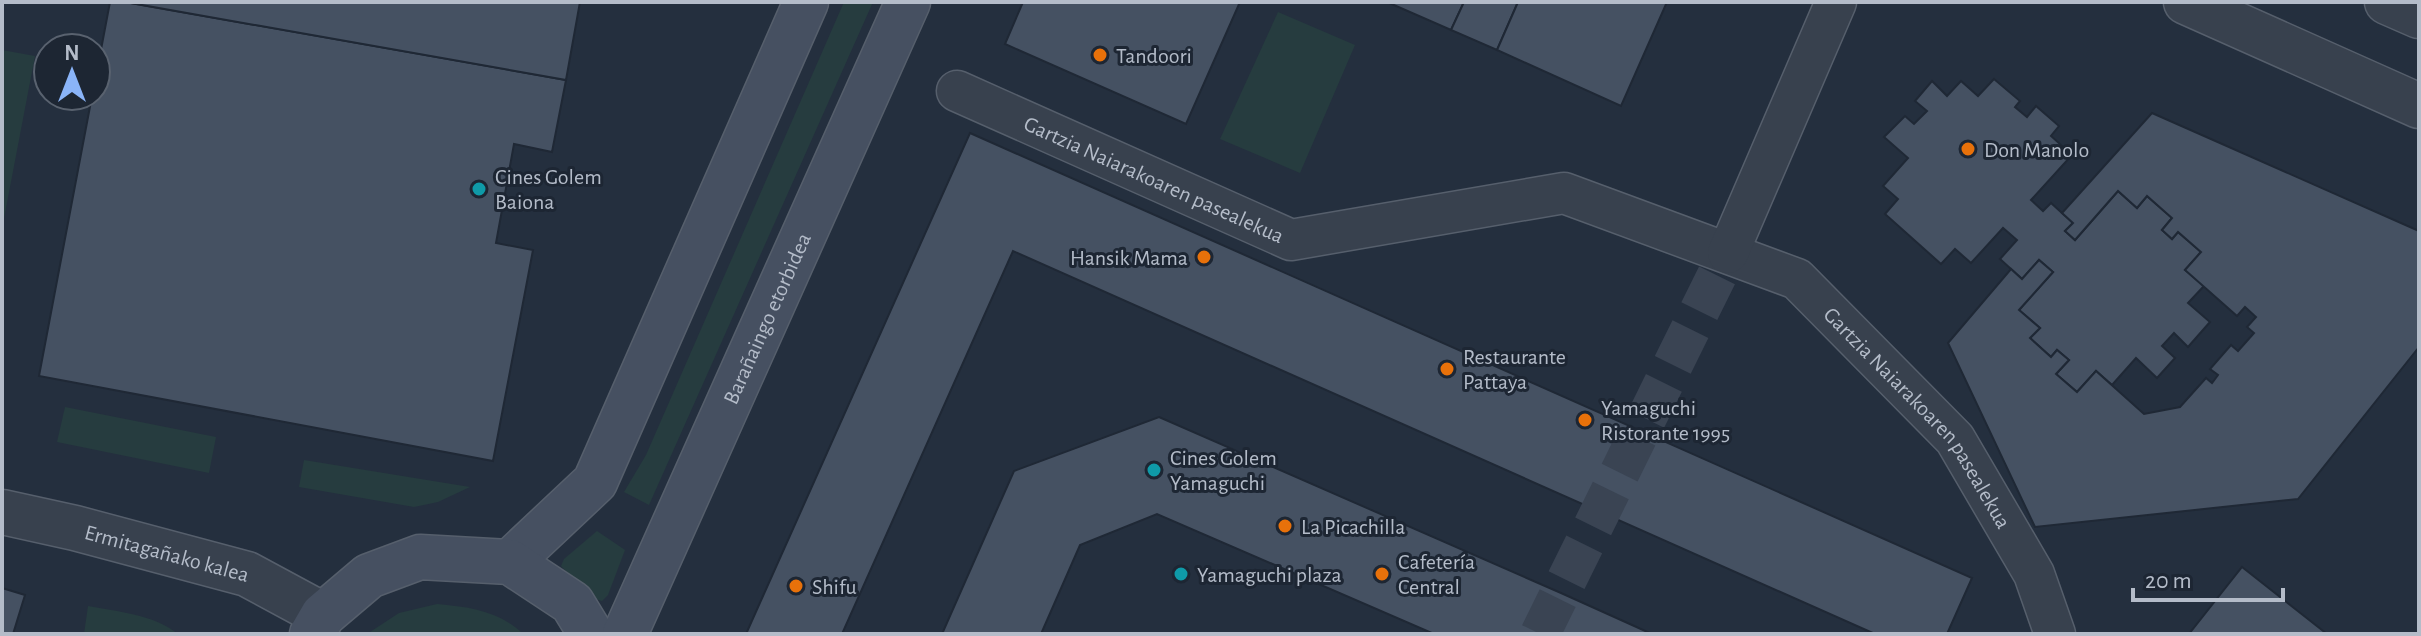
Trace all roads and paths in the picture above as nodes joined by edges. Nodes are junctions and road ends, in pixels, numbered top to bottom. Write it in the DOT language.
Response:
graph roads {
  1 [pos="806,2"];
  2 [pos="908,2"];
  3 [pos="1836,2"];
  4 [pos="2186,2"];
  5 [pos="2387,2"];
  6 [pos="2419,16"];
  7 [pos="957,91"];
  8 [pos="2419,106"];
  9 [pos="1728,253"];
  10 [pos="2,512"];
  11 [pos="510,562"];
  12 [pos="317,624"];
  13 [pos="591,634"];
  14 [pos="625,634"];
  15 [pos="2055,634"];
  1 -- 11 [label="main road"];
  2 -- 14 [label="main road, Barañaingo etorbidea"];
  3 -- 9 [label="street"];
  4 -- 8 [label="street"];
  5 -- 6 [label="street"];
  7 -- 9 [label="street, Gartzia Naiarakoaren pasealekua"];
  9 -- 15 [label="street, Gartzia Naiarakoaren pasealekua"];
  10 -- 12 [label="street, Ermitagañako kalea"];
  11 -- 12 [label="main road"];
  11 -- 13 [label="main road"];
}
